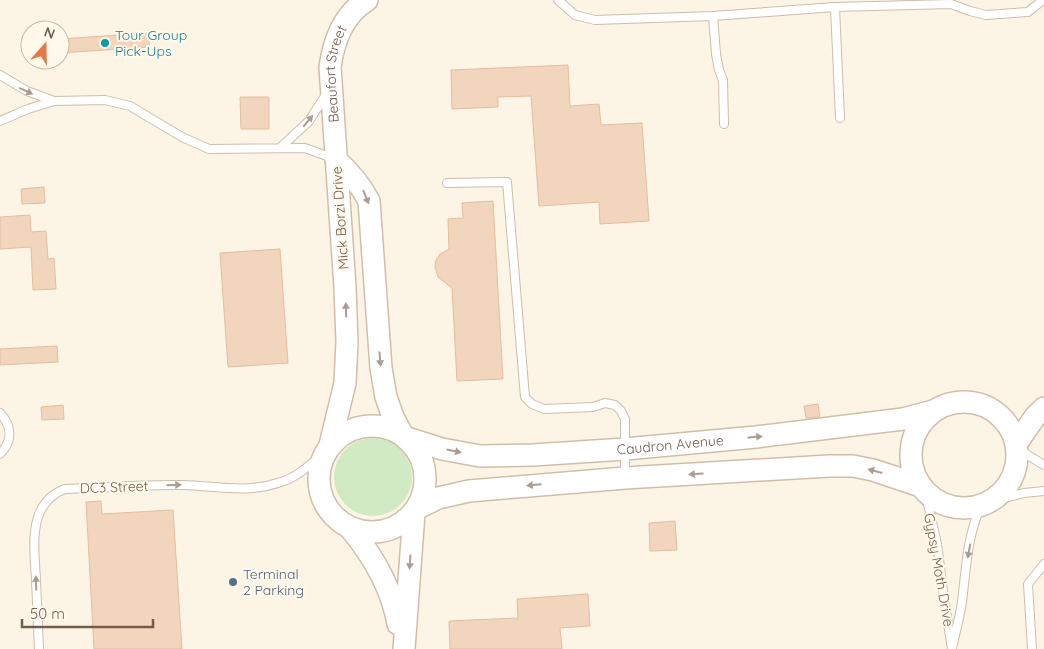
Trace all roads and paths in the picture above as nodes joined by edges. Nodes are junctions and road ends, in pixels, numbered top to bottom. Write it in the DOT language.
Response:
graph roads {
  1 [pos="367,0"];
  2 [pos="558,0"];
  3 [pos="1042,0"];
  4 [pos="836,7"];
  5 [pos="713,16"];
  6 [pos="0,75"];
  7 [pos="330,89"];
  8 [pos="54,101"];
  9 [pos="840,118"];
  10 [pos="1,121"];
  11 [pos="724,124"];
  12 [pos="280,148"];
  13 [pos="336,160"];
  14 [pos="447,183"];
  15 [pos="1044,408"];
  16 [pos="933,411"];
  17 [pos="0,413"];
  18 [pos="405,436"];
  19 [pos="1016,446"];
  20 [pos="328,449"];
  21 [pos="625,449"];
  22 [pos="0,454"];
  23 [pos="1044,465"];
  24 [pos="625,478"];
  25 [pos="923,489"];
  26 [pos="1044,491"];
  27 [pos="986,503"];
  28 [pos="416,510"];
  29 [pos="350,528"];
  30 [pos="1044,564"];
  31 [pos="39,649"];
  32 [pos="403,649"];
  33 [pos="952,649"];
  34 [pos="1032,649"];
  1 -- 7 [label="street, Beaufort Street"];
  2 -- 5 [label="lane"];
  3 -- 4 [label="lane"];
  4 -- 5 [label="lane"];
  4 -- 9 [label="lane"];
  5 -- 11 [label="lane"];
  6 -- 8 [label="lane, one-way"];
  12 -- 7 [label="lane, one-way"];
  7 -- 13 [label="street, Beaufort Street"];
  8 -- 10 [label="lane"];
  8 -- 12 [label="lane"];
  12 -- 13 [label="lane"];
  13 -- 18 [label="street, Mick Borzi Drive, one-way"];
  20 -- 13 [label="street, Mick Borzi Drive, one-way"];
  14 -- 21 [label="lane"];
  15 -- 19 [label="street"];
  16 -- 19 [label="street"];
  21 -- 16 [label="street, Caudron Avenue, one-way"];
  16 -- 25 [label="street"];
  17 -- 22 [label="lane"];
  18 -- 20 [label="street"];
  18 -- 21 [label="street, Caudron Avenue, one-way"];
  18 -- 28 [label="street"];
  19 -- 23 [label="lane"];
  19 -- 27 [label="street"];
  20 -- 29 [label="street"];
  31 -- 20 [label="lane, DC3 Street, one-way"];
  21 -- 24 [label="lane"];
  25 -- 24 [label="street, Caudron Avenue, one-way"];
  24 -- 28 [label="street, Caudron Avenue, one-way"];
  25 -- 27 [label="street"];
  25 -- 33 [label="lane, Gypsy Moth Drive"];
  26 -- 27 [label="lane"];
  27 -- 33 [label="lane, Gypsy Moth Drive, one-way"];
  28 -- 29 [label="street"];
  28 -- 32 [label="street, one-way"];
  29 -- 32 [label="street"];
  30 -- 34 [label="lane"];
}
